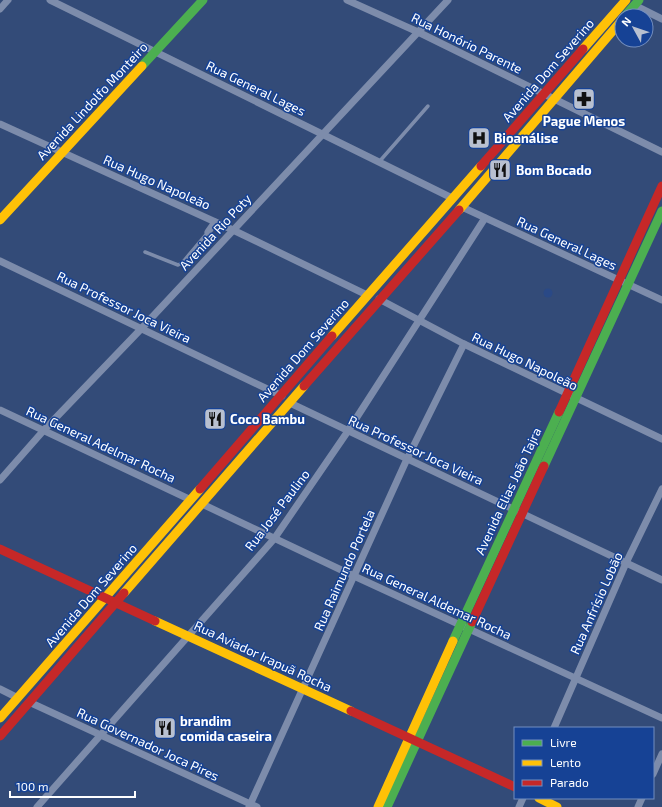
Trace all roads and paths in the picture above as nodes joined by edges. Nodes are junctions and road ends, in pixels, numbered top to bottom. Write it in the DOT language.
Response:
graph roads {
  1 [pos="8,0"];
  2 [pos="50,0"];
  3 [pos="203,0"];
  4 [pos="347,0"];
  5 [pos="448,0"];
  6 [pos="633,2"];
  7 [pos="0,9"];
  8 [pos="662,19"];
  9 [pos="614,30"];
  10 [pos="418,32"];
  11 [pos="156,51"];
  12 [pos="544,94"];
  13 [pos="555,101"];
  14 [pos="428,106"];
  15 [pos="0,124"];
  16 [pos="322,134"];
  17 [pos="662,152"];
  18 [pos="63,153"];
  19 [pos="378,162"];
  20 [pos="662,186"];
  21 [pos="452,198"];
  22 [pos="462,207"];
  23 [pos="662,211"];
  24 [pos="485,218"];
  25 [pos="0,220"];
  26 [pos="215,222"];
  27 [pos="233,230"];
  28 [pos="208,232"];
  29 [pos="145,252"];
  30 [pos="0,261"];
  31 [pos="619,280"];
  32 [pos="628,284"];
  33 [pos="367,295"];
  34 [pos="379,299"];
  35 [pos="662,300"];
  36 [pos="419,321"];
  37 [pos="141,329"];
  38 [pos="464,344"];
  39 [pos="282,396"];
  40 [pos="570,397"];
  41 [pos="290,403"];
  42 [pos="0,410"];
  43 [pos="44,430"];
  44 [pos="348,431"];
  45 [pos="662,439"];
  46 [pos="407,459"];
  47 [pos="0,480"];
  48 [pos="662,489"];
  49 [pos="191,500"];
  50 [pos="202,504"];
  51 [pos="514,510"];
  52 [pos="523,514"];
  53 [pos="274,539"];
  54 [pos="0,550"];
  55 [pos="626,563"];
  56 [pos="354,576"];
  57 [pos="662,580"];
  58 [pos="106,599"];
  59 [pos="116,604"];
  60 [pos="460,625"];
  61 [pos="470,630"];
  62 [pos="187,636"];
  63 [pos="576,677"];
  64 [pos="0,689"];
  65 [pos="304,690"];
  66 [pos="18,698"];
  67 [pos="29,702"];
  68 [pos="0,718"];
  69 [pos="662,718"];
  70 [pos="554,727"];
  71 [pos="100,735"];
  72 [pos="0,736"];
  73 [pos="413,740"];
  74 [pos="662,754"];
  75 [pos="654,772"];
  76 [pos="514,786"];
  77 [pos="541,799"];
  78 [pos="252,806"];
  79 [pos="37,807"];
  80 [pos="378,807"];
  81 [pos="387,807"];
  82 [pos="557,807"];
  1 -- 7 [label="street"];
  2 -- 11 [label="street, Rua General Lages"];
  3 -- 11 [label="street, Avenida Lindolfo Monteiro"];
  4 -- 10 [label="street, Rua Honório Parente"];
  5 -- 10 [label="street, Avenida Rio Poty"];
  6 -- 8 [label="street"];
  6 -- 12 [label="street, Avenida Dom Severino"];
  9 -- 13 [label="street, Avenida Dom Severino"];
  10 -- 12 [label="street, Rua Honório Parente"];
  10 -- 16 [label="street, Avenida Rio Poty"];
  11 -- 16 [label="street, Rua General Lages"];
  11 -- 18 [label="street, Avenida Lindolfo Monteiro"];
  12 -- 13 [label="street, Rua Honório Parente"];
  12 -- 21 [label="street, Avenida Dom Severino"];
  13 -- 17 [label="street, Rua Honório Parente"];
  13 -- 22 [label="street, Avenida Dom Severino"];
  14 -- 19 [label="lane"];
  15 -- 18 [label="street, Rua Hugo Napoleão"];
  16 -- 19 [label="street, Rua General Lages"];
  16 -- 27 [label="street, Avenida Rio Poty"];
  18 -- 25 [label="street, Avenida Lindolfo Monteiro"];
  18 -- 26 [label="street, Rua Hugo Napoleão"];
  19 -- 21 [label="street, Rua General Lages"];
  20 -- 31 [label="street, Avenida Elias João Tajra"];
  21 -- 33 [label="street, Avenida Dom Severino"];
  22 -- 24 [label="street, Rua General Lages"];
  22 -- 34 [label="street, Avenida Dom Severino"];
  23 -- 32 [label="street, Avenida Elias João Tajra"];
  24 -- 31 [label="street, Rua General Lages"];
  24 -- 36 [label="street, Rua José Paulino"];
  26 -- 27 [label="street, Rua Hugo Napoleão"];
  26 -- 28 [label="street"];
  27 -- 33 [label="street, Rua Hugo Napoleão"];
  27 -- 37 [label="street, Avenida Rio Poty"];
  28 -- 29 [label="lane"];
  30 -- 37 [label="street, Rua Professor Joca Vieira"];
  31 -- 32 [label="street, Rua General Lages"];
  31 -- 40 [label="street, Avenida Elias João Tajra"];
  32 -- 35 [label="street, Rua General Lages"];
  32 -- 40 [label="street, Avenida Elias João Tajra"];
  33 -- 39 [label="street, Avenida Dom Severino"];
  34 -- 36 [label="street, Rua Hugo Napoleão"];
  34 -- 41 [label="street, Avenida Dom Severino"];
  36 -- 38 [label="street, Rua Hugo Napoleão"];
  36 -- 44 [label="street, Rua José Paulino"];
  37 -- 39 [label="street, Rua Professor Joca Vieira"];
  37 -- 43 [label="street, Avenida Rio Poty"];
  38 -- 40 [label="street, Rua Hugo Napoleão"];
  38 -- 46 [label="street, Rua Raimundo Portela"];
  39 -- 49 [label="street, Avenida Dom Severino"];
  40 -- 45 [label="street, Rua Hugo Napoleão"];
  40 -- 51 [label="street, Avenida Elias João Tajra"];
  40 -- 52 [label="street, Avenida Elias João Tajra"];
  41 -- 44 [label="street, Rua Professor Joca Vieira"];
  41 -- 50 [label="street, Avenida Dom Severino"];
  42 -- 43 [label="street, Rua General Adelmar Rocha"];
  43 -- 47 [label="street, Avenida Rio Poty"];
  43 -- 49 [label="street, Rua General Adelmar Rocha"];
  44 -- 46 [label="street, Rua Professor Joca Vieira"];
  44 -- 53 [label="street, Rua José Paulino"];
  46 -- 51 [label="street, Rua Professor Joca Vieira"];
  46 -- 56 [label="street, Rua Raimundo Portela"];
  48 -- 55 [label="street, Rua Anfrísio Lobão"];
  49 -- 58 [label="street, Avenida Dom Severino"];
  50 -- 53 [label="street, Rua General Aldemar Rocha"];
  50 -- 59 [label="street, Avenida Dom Severino"];
  51 -- 52 [label="street, Rua Professor Joca Vieira"];
  51 -- 60 [label="street, Avenida Elias João Tajra"];
  52 -- 55 [label="street, Rua Professor Joca Vieira"];
  52 -- 61 [label="street, Avenida Elias João Tajra"];
  53 -- 56 [label="street, Rua General Aldemar Rocha"];
  53 -- 62 [label="street, Rua José Paulino"];
  54 -- 58 [label="street, Rua Aviador Irapuã Rocha"];
  55 -- 57 [label="street, Rua Professor Joca Vieira"];
  55 -- 63 [label="street, Rua Anfrísio Lobão"];
  56 -- 60 [label="street, Rua General Aldemar Rocha"];
  56 -- 65 [label="street, Rua Raimundo Portela"];
  58 -- 59 [label="street, Rua Aviador Irapuã Rocha"];
  58 -- 66 [label="street, Avenida Dom Severino"];
  59 -- 62 [label="street, Rua Aviador Irapuã Rocha"];
  59 -- 67 [label="street, Avenida Dom Severino"];
  60 -- 61 [label="street, Rua General Aldemar Rocha"];
  60 -- 73 [label="street, Avenida Elias João Tajra"];
  61 -- 63 [label="street, Rua General Aldemar Rocha"];
  61 -- 73 [label="street, Avenida Elias João Tajra"];
  62 -- 65 [label="street, Rua Aviador Irapuã Rocha"];
  62 -- 71 [label="street, Rua José Paulino"];
  63 -- 69 [label="street, Rua General Aldemar Rocha"];
  63 -- 70 [label="street, Rua Anfrísio Lobão"];
  64 -- 66 [label="street"];
  65 -- 73 [label="street, Rua Aviador Irapuã Rocha"];
  65 -- 78 [label="street, Rua Raimundo Portela"];
  66 -- 68 [label="street, Avenida Dom Severino"];
  67 -- 71 [label="street, Rua Governador Joca Pires"];
  67 -- 72 [label="street, Avenida Dom Severino"];
  71 -- 78 [label="street, Rua Governador Joca Pires"];
  71 -- 79 [label="street, Rua José Paulino"];
  73 -- 76 [label="street, Rua Aviador Irapuã Rocha"];
  73 -- 80 [label="street, Avenida Elias João Tajra"];
  73 -- 81 [label="street, Avenida Elias João Tajra"];
  74 -- 75 [label="street"];
  77 -- 82 [label="street"];
}
